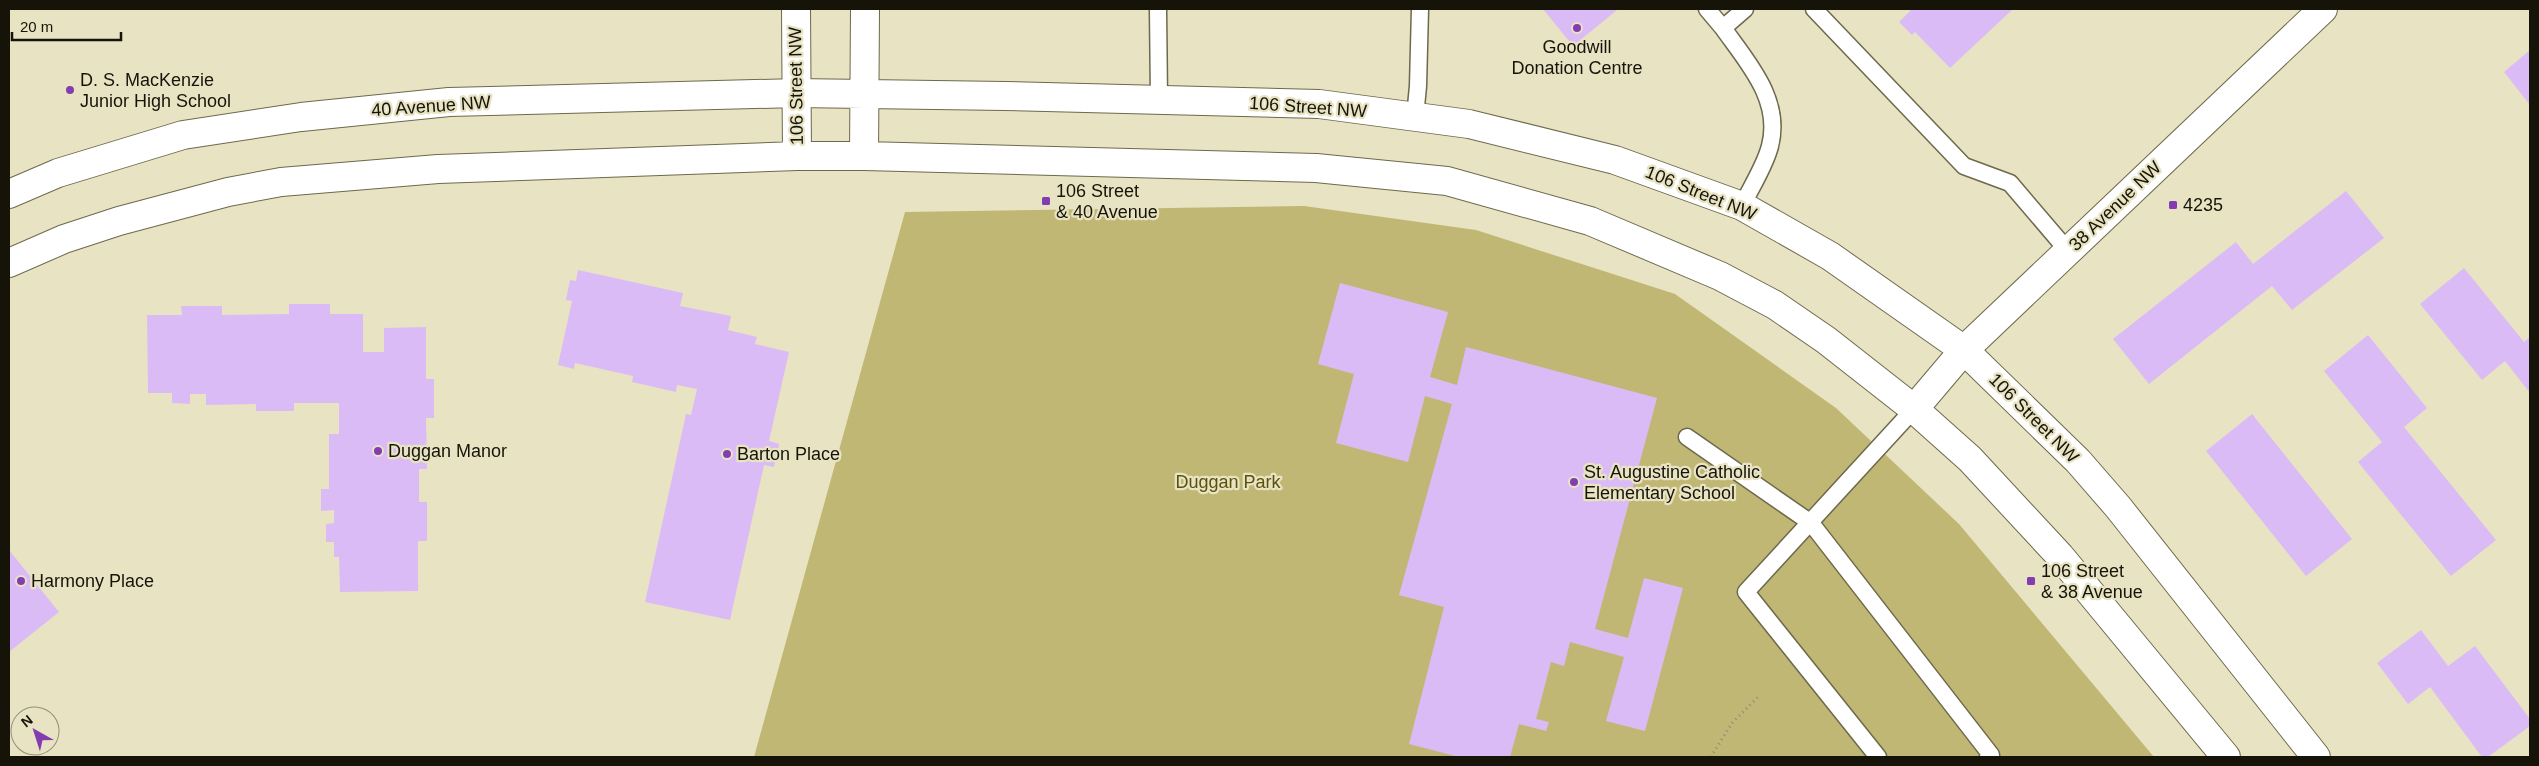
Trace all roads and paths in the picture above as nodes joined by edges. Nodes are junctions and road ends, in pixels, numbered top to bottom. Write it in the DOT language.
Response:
graph roads {
  1 [pos="796,9"];
  2 [pos="865,9"];
  3 [pos="1158,9"];
  4 [pos="1420,9"];
  5 [pos="1707,9"];
  6 [pos="1745,9"];
  7 [pos="1814,9"];
  8 [pos="2322,9"];
  9 [pos="1723,28"];
  10 [pos="796,93"];
  11 [pos="866,94"];
  12 [pos="1159,100"];
  13 [pos="1415,117"];
  14 [pos="797,156"];
  15 [pos="864,156"];
  16 [pos="9,194"];
  17 [pos="1742,206"];
  18 [pos="2068,250"];
  19 [pos="9,264"];
  20 [pos="1964,350"];
  21 [pos="1914,409"];
  22 [pos="1687,437"];
  23 [pos="1811,523"];
  24 [pos="1759,696"];
  25 [pos="1711,757"];
  26 [pos="1878,757"];
  27 [pos="1988,757"];
  28 [pos="2226,757"];
  29 [pos="2316,757"];
  1 -- 10 [label="street, 106 Street NW"];
  2 -- 11 [label="street"];
  3 -- 12 [label="lane"];
  4 -- 13 [label="lane"];
  5 -- 9 [label="lane"];
  6 -- 9 [label="lane"];
  7 -- 18 [label="lane"];
  8 -- 18 [label="street, 38 Avenue NW"];
  9 -- 17 [label="lane"];
  10 -- 11 [label="street, 40 Avenue NW"];
  10 -- 14 [label="street, 106 Street NW"];
  10 -- 16 [label="street, 40 Avenue NW"];
  11 -- 12 [label="street, 106 Street NW"];
  11 -- 15 [label="street"];
  12 -- 13 [label="street, 106 Street NW"];
  13 -- 17 [label="street, 106 Street NW"];
  14 -- 15 [label="street, 106 Street NW"];
  14 -- 19 [label="street"];
  15 -- 21 [label="street, 106 Street NW"];
  17 -- 20 [label="street, 106 Street NW"];
  18 -- 20 [label="street, 38 Avenue NW"];
  20 -- 21 [label="street, 38 Avenue NW"];
  20 -- 29 [label="street, 106 Street NW"];
  21 -- 23 [label="lane"];
  21 -- 28 [label="street, 106 Street NW"];
  22 -- 23 [label="lane"];
  23 -- 26 [label="lane"];
  23 -- 27 [label="lane"];
  24 -- 25 [label="path"];
}
